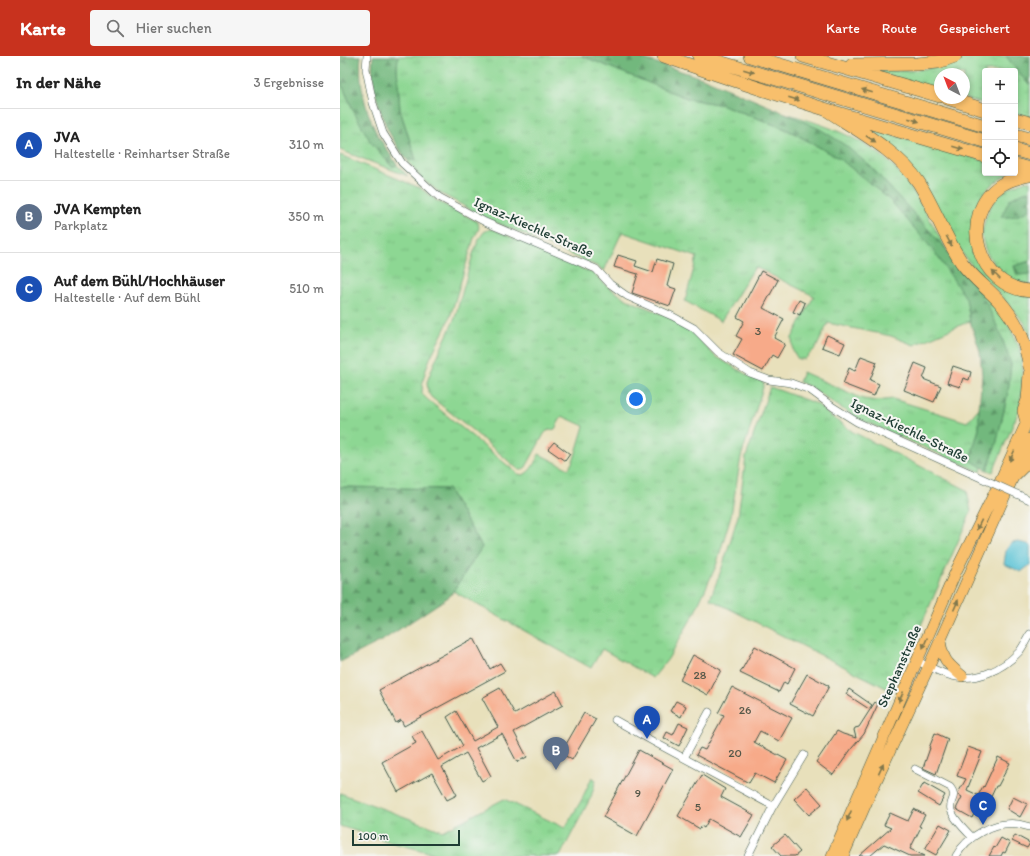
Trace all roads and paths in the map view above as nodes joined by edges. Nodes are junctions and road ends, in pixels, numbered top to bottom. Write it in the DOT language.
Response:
graph roads {
  1 [pos="367,56"];
  2 [pos="664,56"];
  3 [pos="699,56"];
  4 [pos="750,56"];
  5 [pos="803,56"];
  6 [pos="955,56"];
  7 [pos="838,65"];
  8 [pos="934,94"];
  9 [pos="966,104"];
  10 [pos="982,109"];
  11 [pos="827,110"];
  12 [pos="1018,119"];
  13 [pos="1030,123"];
  14 [pos="982,125"];
  15 [pos="1018,136"];
  16 [pos="982,140"];
  17 [pos="1030,140"];
  18 [pos="1018,151"];
  19 [pos="1030,154"];
  20 [pos="982,155"];
  21 [pos="1018,166"];
  22 [pos="1030,169"];
  23 [pos="1030,175"];
  24 [pos="1030,291"];
  25 [pos="1030,367"];
  26 [pos="1030,374"];
  27 [pos="1028,418"];
  28 [pos="1030,439"];
  29 [pos="1030,459"];
  30 [pos="1014,476"];
  31 [pos="1030,500"];
  32 [pos="1030,634"];
  33 [pos="940,641"];
  34 [pos="917,661"];
  35 [pos="929,666"];
  36 [pos="962,676"];
  37 [pos="709,712"];
  38 [pos="615,720"];
  39 [pos="804,755"];
  40 [pos="684,758"];
  41 [pos="915,769"];
  42 [pos="773,806"];
  43 [pos="1030,827"];
  44 [pos="972,838"];
  45 [pos="748,856"];
  46 [pos="832,856"];
  47 [pos="843,856"];
  48 [pos="956,856"];
  1 -- 31 [label="street, Ignaz-Kiechle-Straße, bridge"];
  2 -- 11 [label="highway, one-way"];
  3 -- 16 [label="highway, one-way"];
  14 -- 4 [label="highway, one-way"];
  5 -- 7 [label="highway"];
  6 -- 7 [label="highway"];
  7 -- 8 [label="highway"];
  9 -- 10 [label="highway"];
  11 -- 20 [label="highway, one-way"];
  11 -- 25 [label="highway, one-way"];
  12 -- 13 [label="highway"];
  15 -- 17 [label="highway"];
  18 -- 19 [label="highway"];
  21 -- 22 [label="highway"];
  24 -- 23 [label="highway, one-way"];
  26 -- 27 [label="highway"];
  27 -- 34 [label="main road, Stephanstraße, one-way"];
  28 -- 30 [label="main road, Stephanstraße"];
  29 -- 30 [label="highway"];
  33 -- 30 [label="main road, Stephanstraße, one-way"];
  32 -- 36 [label="street"];
  33 -- 35 [label="main road, Stephanstraße"];
  33 -- 36 [label="main road"];
  34 -- 35 [label="street"];
  34 -- 46 [label="main road, Stephanstraße, one-way"];
  35 -- 36 [label="street"];
  47 -- 35 [label="main road, Stephanstraße, one-way"];
  37 -- 40 [label="street"];
  38 -- 40 [label="street"];
  39 -- 42 [label="street"];
  40 -- 42 [label="street"];
  41 -- 44 [label="street"];
  42 -- 45 [label="street"];
  43 -- 44 [label="street"];
  44 -- 48 [label="street"];
}
